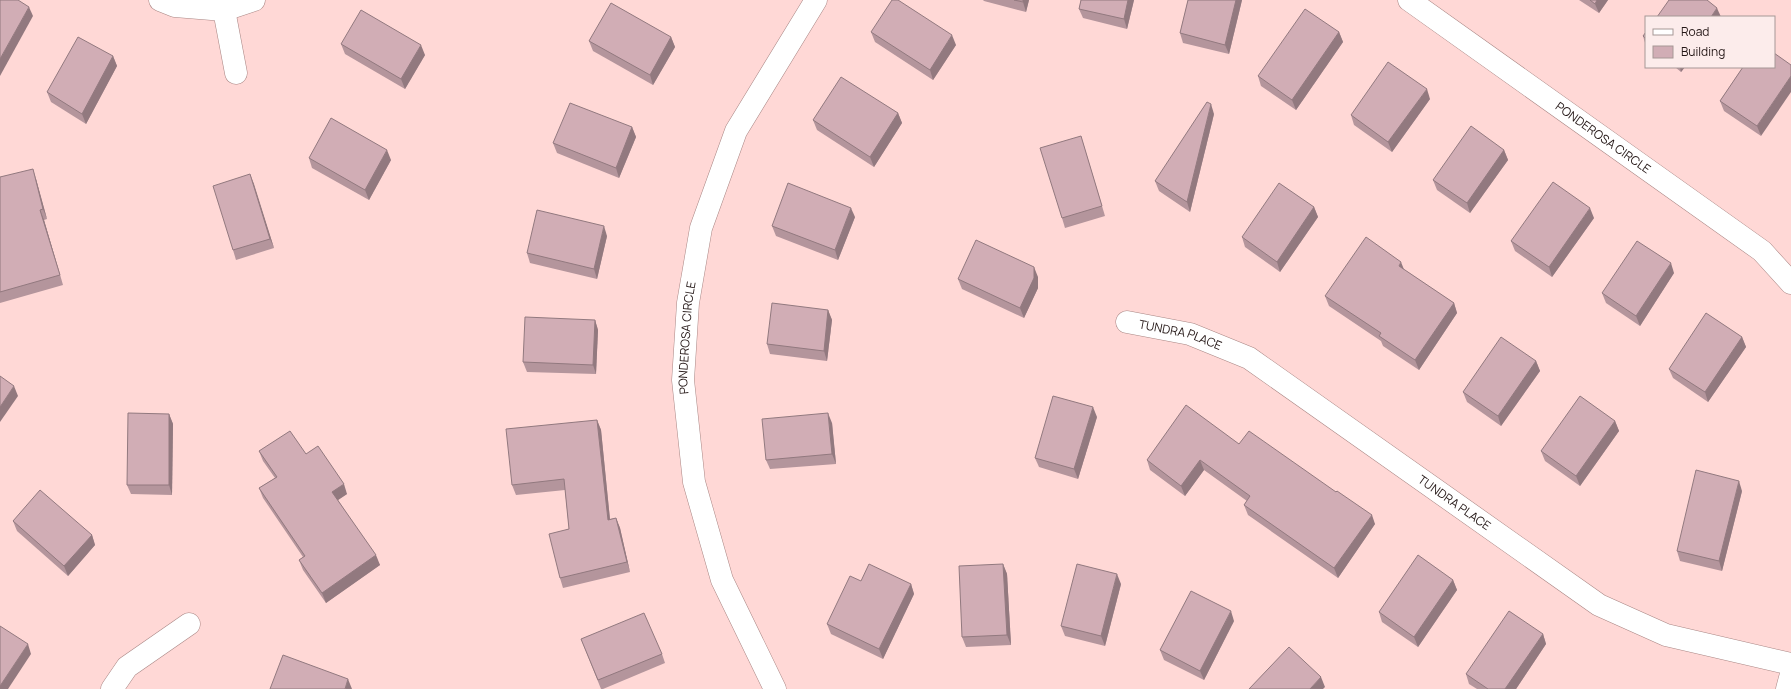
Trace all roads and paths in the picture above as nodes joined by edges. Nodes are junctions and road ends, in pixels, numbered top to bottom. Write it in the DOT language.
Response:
graph roads {
  1 [pos="160,0"];
  2 [pos="254,0"];
  3 [pos="816,0"];
  4 [pos="1409,0"];
  5 [pos="224,10"];
  6 [pos="236,73"];
  7 [pos="1791,284"];
  8 [pos="1127,322"];
  9 [pos="189,624"];
  10 [pos="1791,664"];
  11 [pos="1791,674"];
  12 [pos="112,689"];
  13 [pos="775,689"];
  14 [pos="1787,689"];
  1 -- 5 [label="street"];
  2 -- 5 [label="street"];
  3 -- 13 [label="street, PONDEROSA CIRCLE"];
  4 -- 7 [label="street, PONDEROSA CIRCLE"];
  5 -- 6 [label="street"];
  8 -- 10 [label="street, TUNDRA PLACE"];
  9 -- 12 [label="street"];
  11 -- 14 [label="street"];
}
